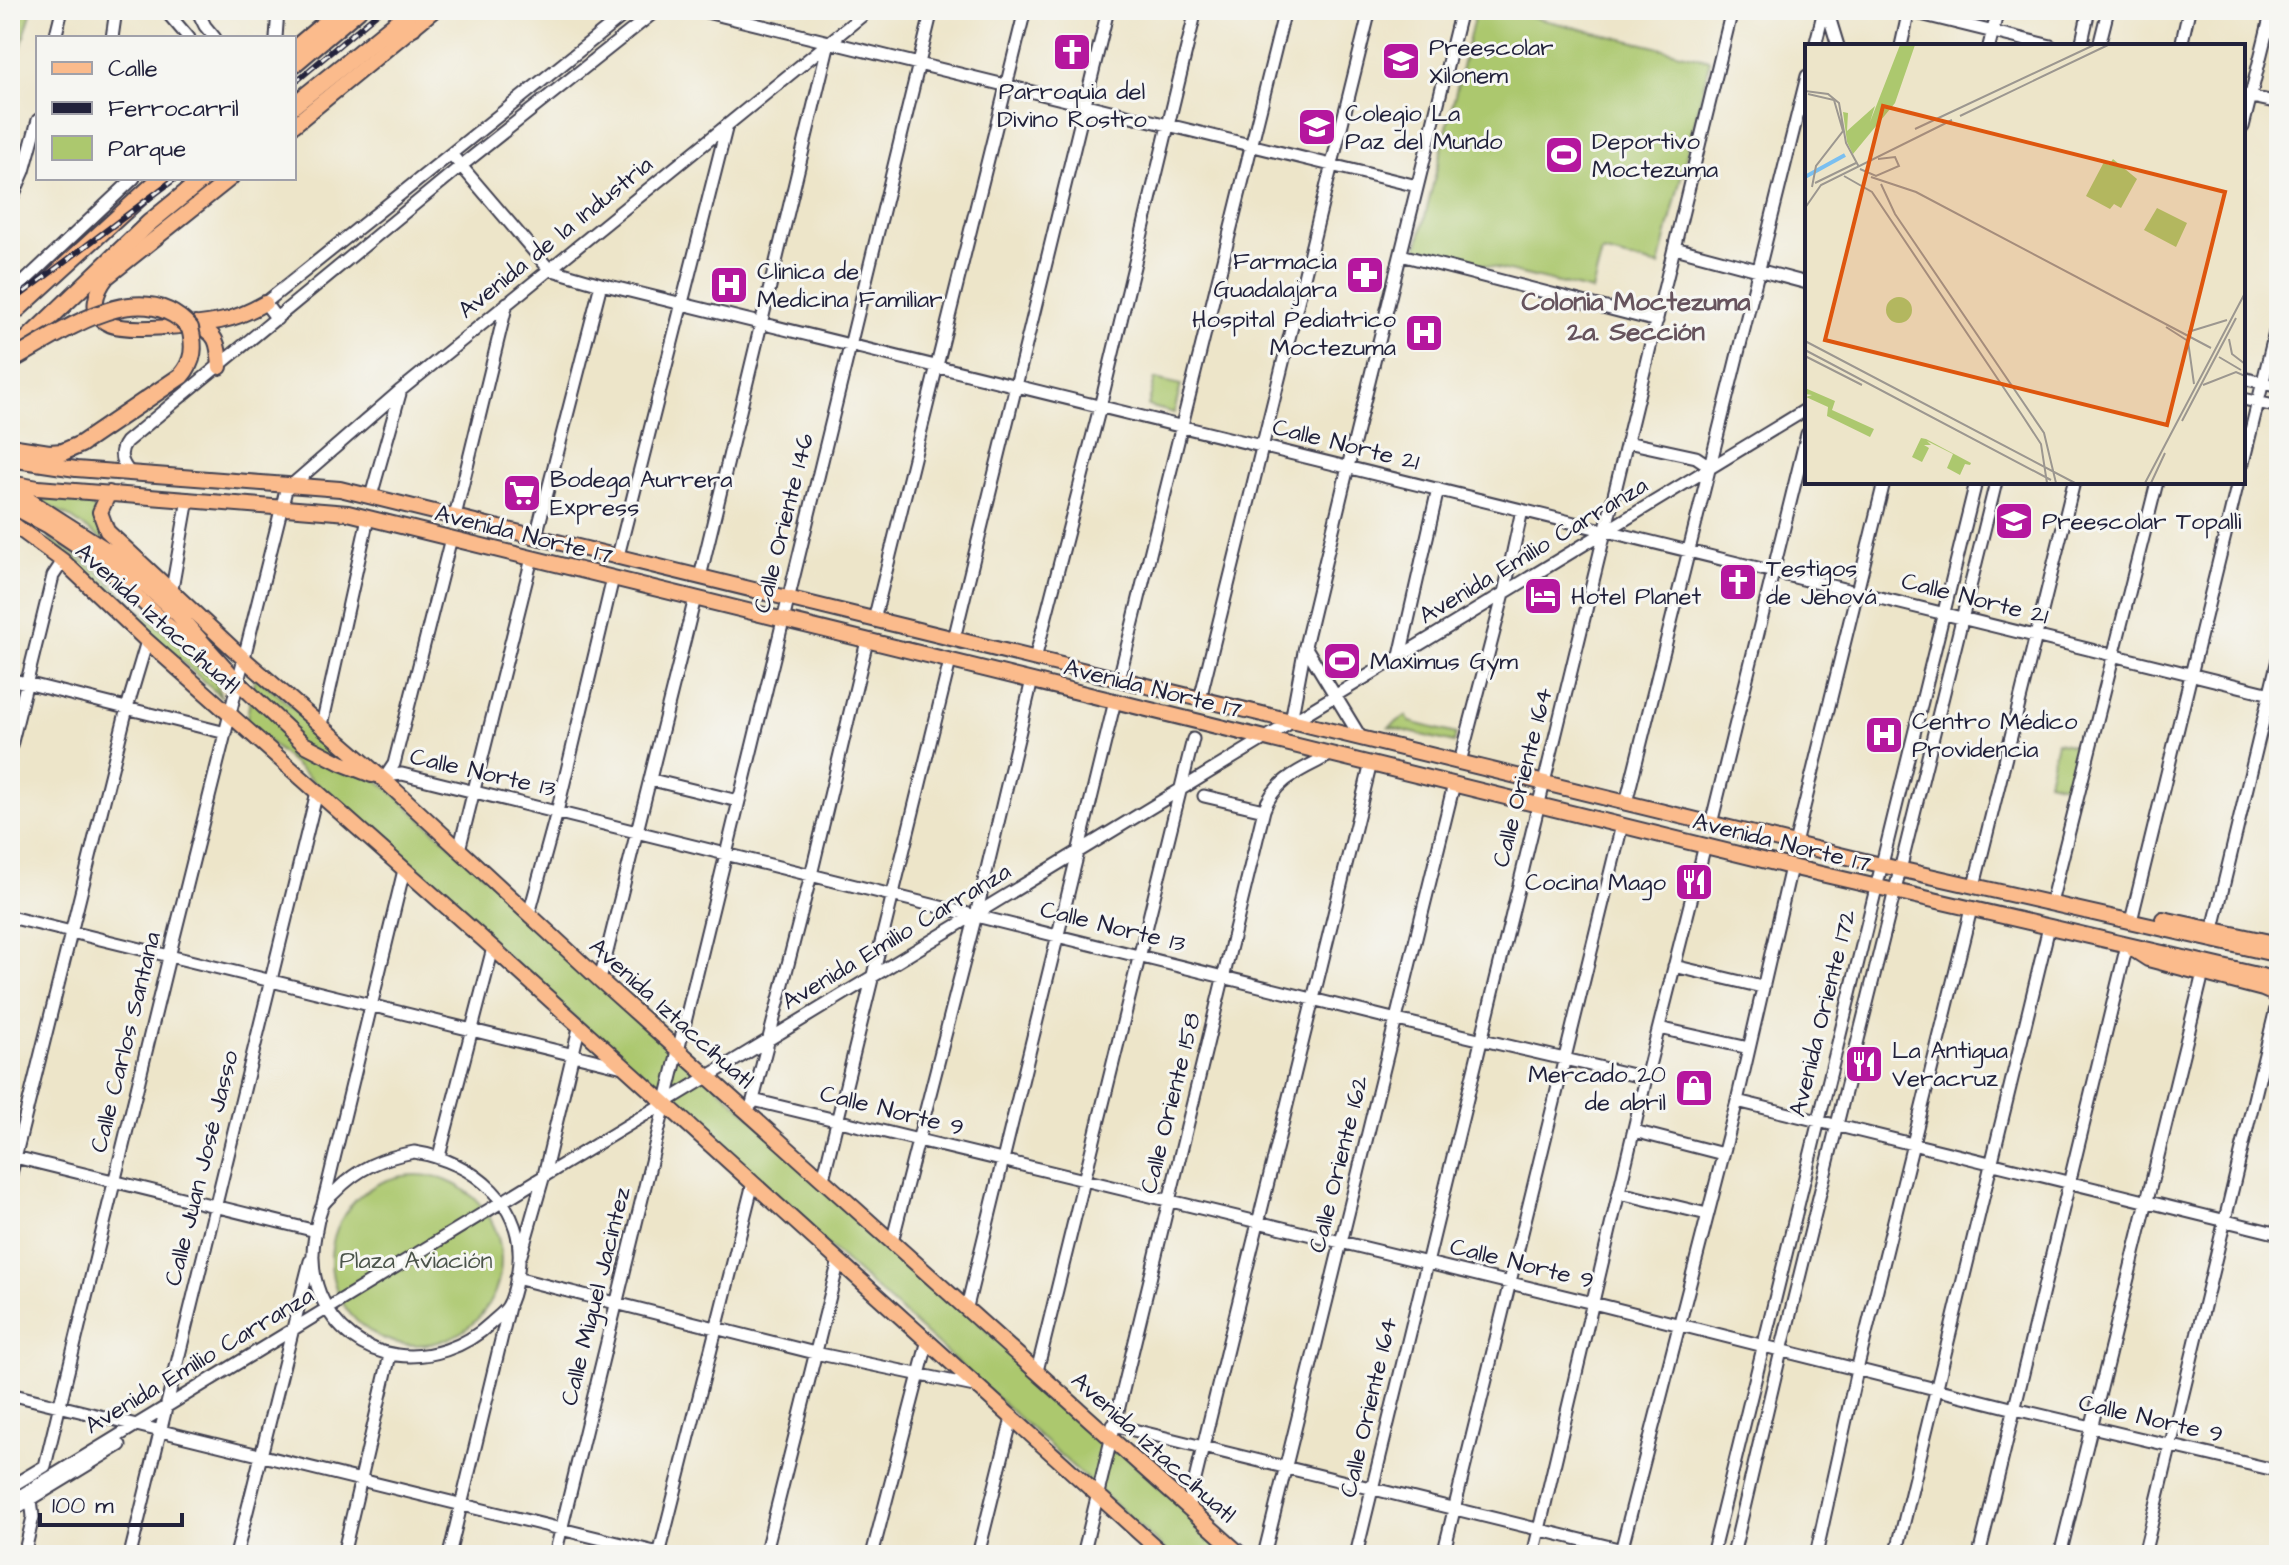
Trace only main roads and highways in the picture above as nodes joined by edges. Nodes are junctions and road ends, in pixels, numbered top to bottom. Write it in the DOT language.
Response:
graph roads {
  1 [pos="339,10"];
  2 [pos="358,10"];
  3 [pos="434,10"];
  4 [pos="412,18"];
  5 [pos="296,46"];
  6 [pos="296,62"];
  7 [pos="296,103"];
  8 [pos="296,123"];
  9 [pos="159,180"];
  10 [pos="202,180"];
  11 [pos="228,180"];
  12 [pos="265,303"];
  13 [pos="10,316"];
  14 [pos="194,323"];
  15 [pos="10,358"];
  16 [pos="220,367"];
  17 [pos="10,447"];
  18 [pos="10,459"];
  19 [pos="10,485"];
  20 [pos="109,493"];
  21 [pos="10,505"];
  22 [pos="10,522"];
  23 [pos="239,683"];
  24 [pos="384,780"];
  25 [pos="2131,921"];
  26 [pos="2279,944"];
  27 [pos="2127,945"];
  28 [pos="2279,955"];
  29 [pos="2279,980"];
  30 [pos="2279,996"];
  31 [pos="1164,1555"];
  32 [pos="1241,1555"];
  1 -- 5 [label="main road"];
  2 -- 6 [label="highway"];
  3 -- 4 [label="main road"];
  4 -- 7 [label="highway"];
  4 -- 8 [label="main road"];
  9 -- 13 [label="highway"];
  10 -- 15 [label="highway"];
  11 -- 14 [label="main road"];
  12 -- 14 [label="main road"];
  14 -- 16 [label="main road"];
  15 -- 17 [label="highway, bridge"];
  18 -- 25 [label="main road, Avenida Norte 17"];
  19 -- 20 [label="main road, Avenida Norte 17"];
  19 -- 23 [label="main road"];
  20 -- 24 [label="main road, Avenida Iztaccíhuatl"];
  20 -- 27 [label="main road, Avenida Norte 17"];
  21 -- 23 [label="main road"];
  22 -- 31 [label="main road, Avenida Iztaccíhuatl"];
  23 -- 24 [label="main road"];
  24 -- 32 [label="main road, Avenida Iztaccíhuatl"];
  25 -- 26 [label="main road"];
  25 -- 28 [label="main road, Avenida Norte 17"];
  27 -- 29 [label="main road, Avenida Norte 17"];
  27 -- 30 [label="main road"];
}
